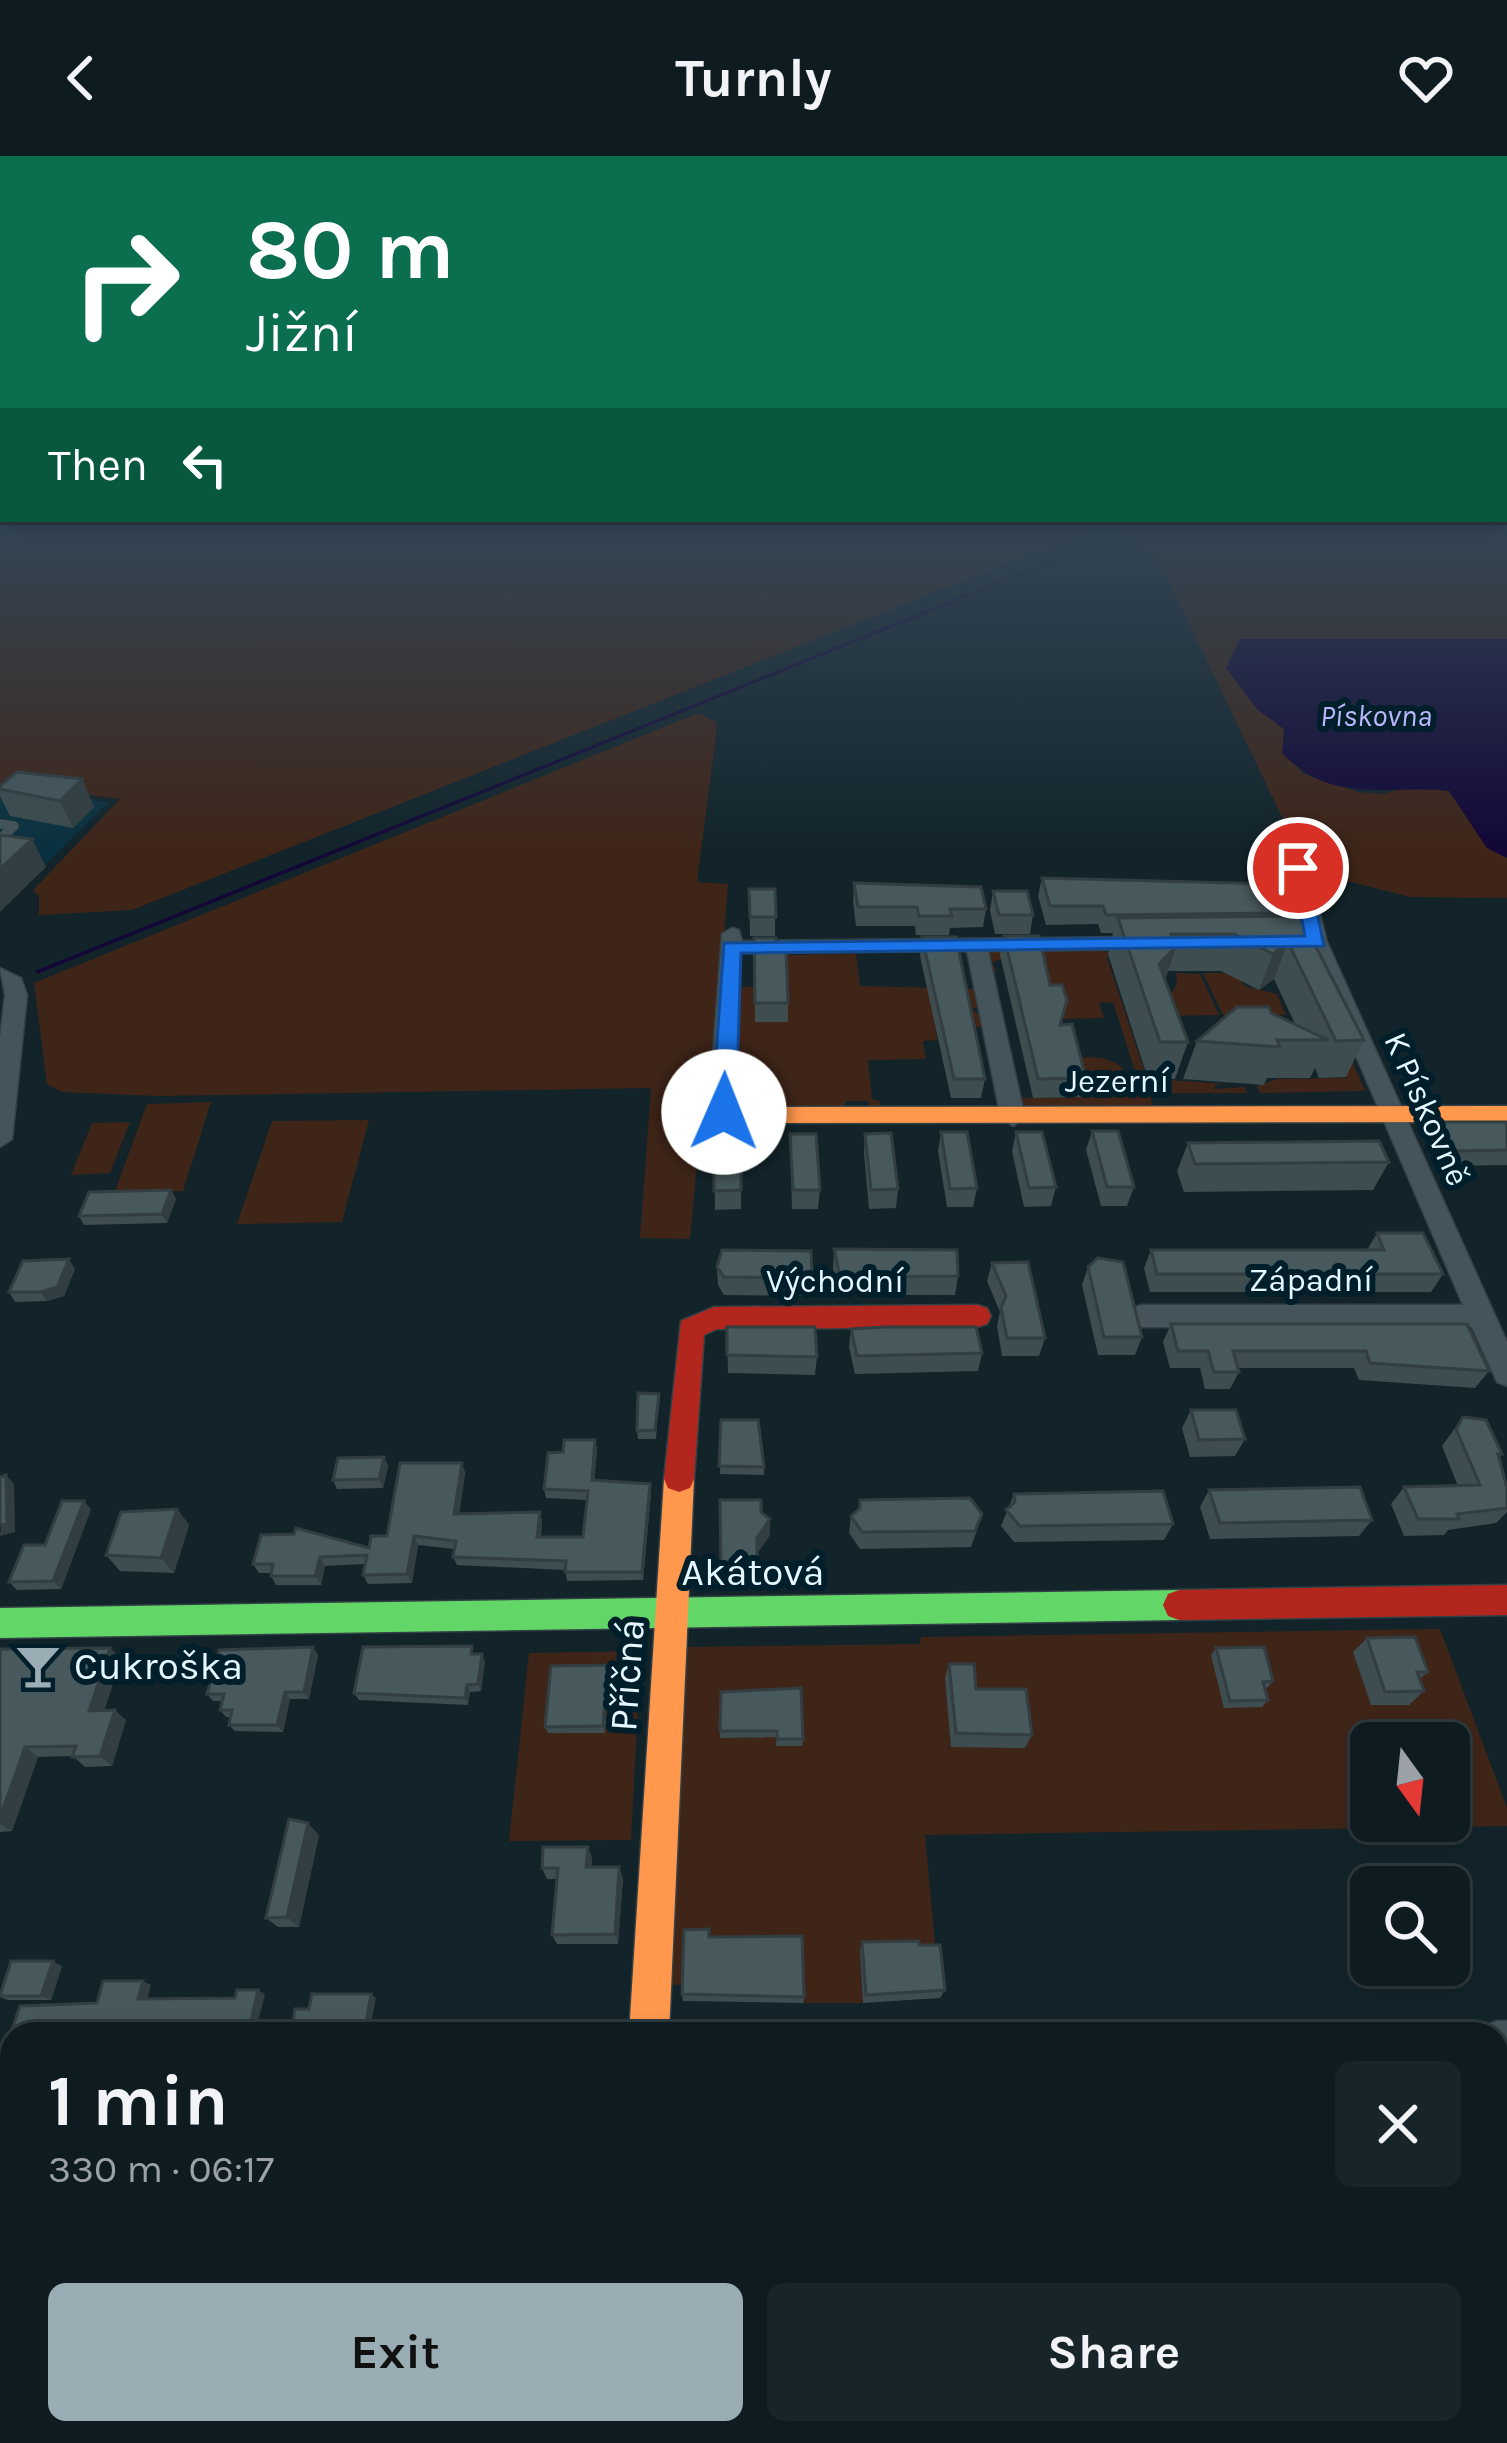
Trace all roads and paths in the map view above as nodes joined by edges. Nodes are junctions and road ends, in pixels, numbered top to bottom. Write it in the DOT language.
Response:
graph roads {
  1 [pos="0,824"];
  2 [pos="0,839"];
  3 [pos="1298,868"];
  4 [pos="1290,942"];
  5 [pos="1317,942"];
  6 [pos="1178,943"];
  7 [pos="976,945"];
  8 [pos="0,974"];
  9 [pos="1507,1114"];
  10 [pos="727,1115"];
  11 [pos="1394,1115"];
  12 [pos="1013,1118"];
  13 [pos="693,1137"];
  14 [pos="0,1139"];
  15 [pos="977,1316"];
  16 [pos="1142,1316"];
  17 [pos="1481,1316"];
  18 [pos="695,1323"];
  19 [pos="1507,1374"];
  20 [pos="1507,1600"];
  21 [pos="670,1611"];
  22 [pos="0,1622"];
  23 [pos="651,2022"];
  1 -- 2 [label="lane"];
  3 -- 5 [label="street, K Pískovně"];
  4 -- 5 [label="street"];
  5 -- 11 [label="street, K Pískovně"];
  6 -- 7 [label="street"];
  7 -- 10 [label="street"];
  7 -- 12 [label="street"];
  8 -- 14 [label="street"];
  9 -- 11 [label="street, Jezerní"];
  10 -- 12 [label="street, Jezerní"];
  10 -- 13 [label="street"];
  11 -- 12 [label="street, Jezerní"];
  11 -- 17 [label="street, K Pískovně"];
  15 -- 18 [label="street, Východní"];
  16 -- 17 [label="street, Západní"];
  17 -- 19 [label="street, K Pískovně"];
  18 -- 21 [label="street, Příčná"];
  20 -- 21 [label="street, Akátová"];
  21 -- 22 [label="street, Akátová"];
  21 -- 23 [label="street, Příčná"];
}
